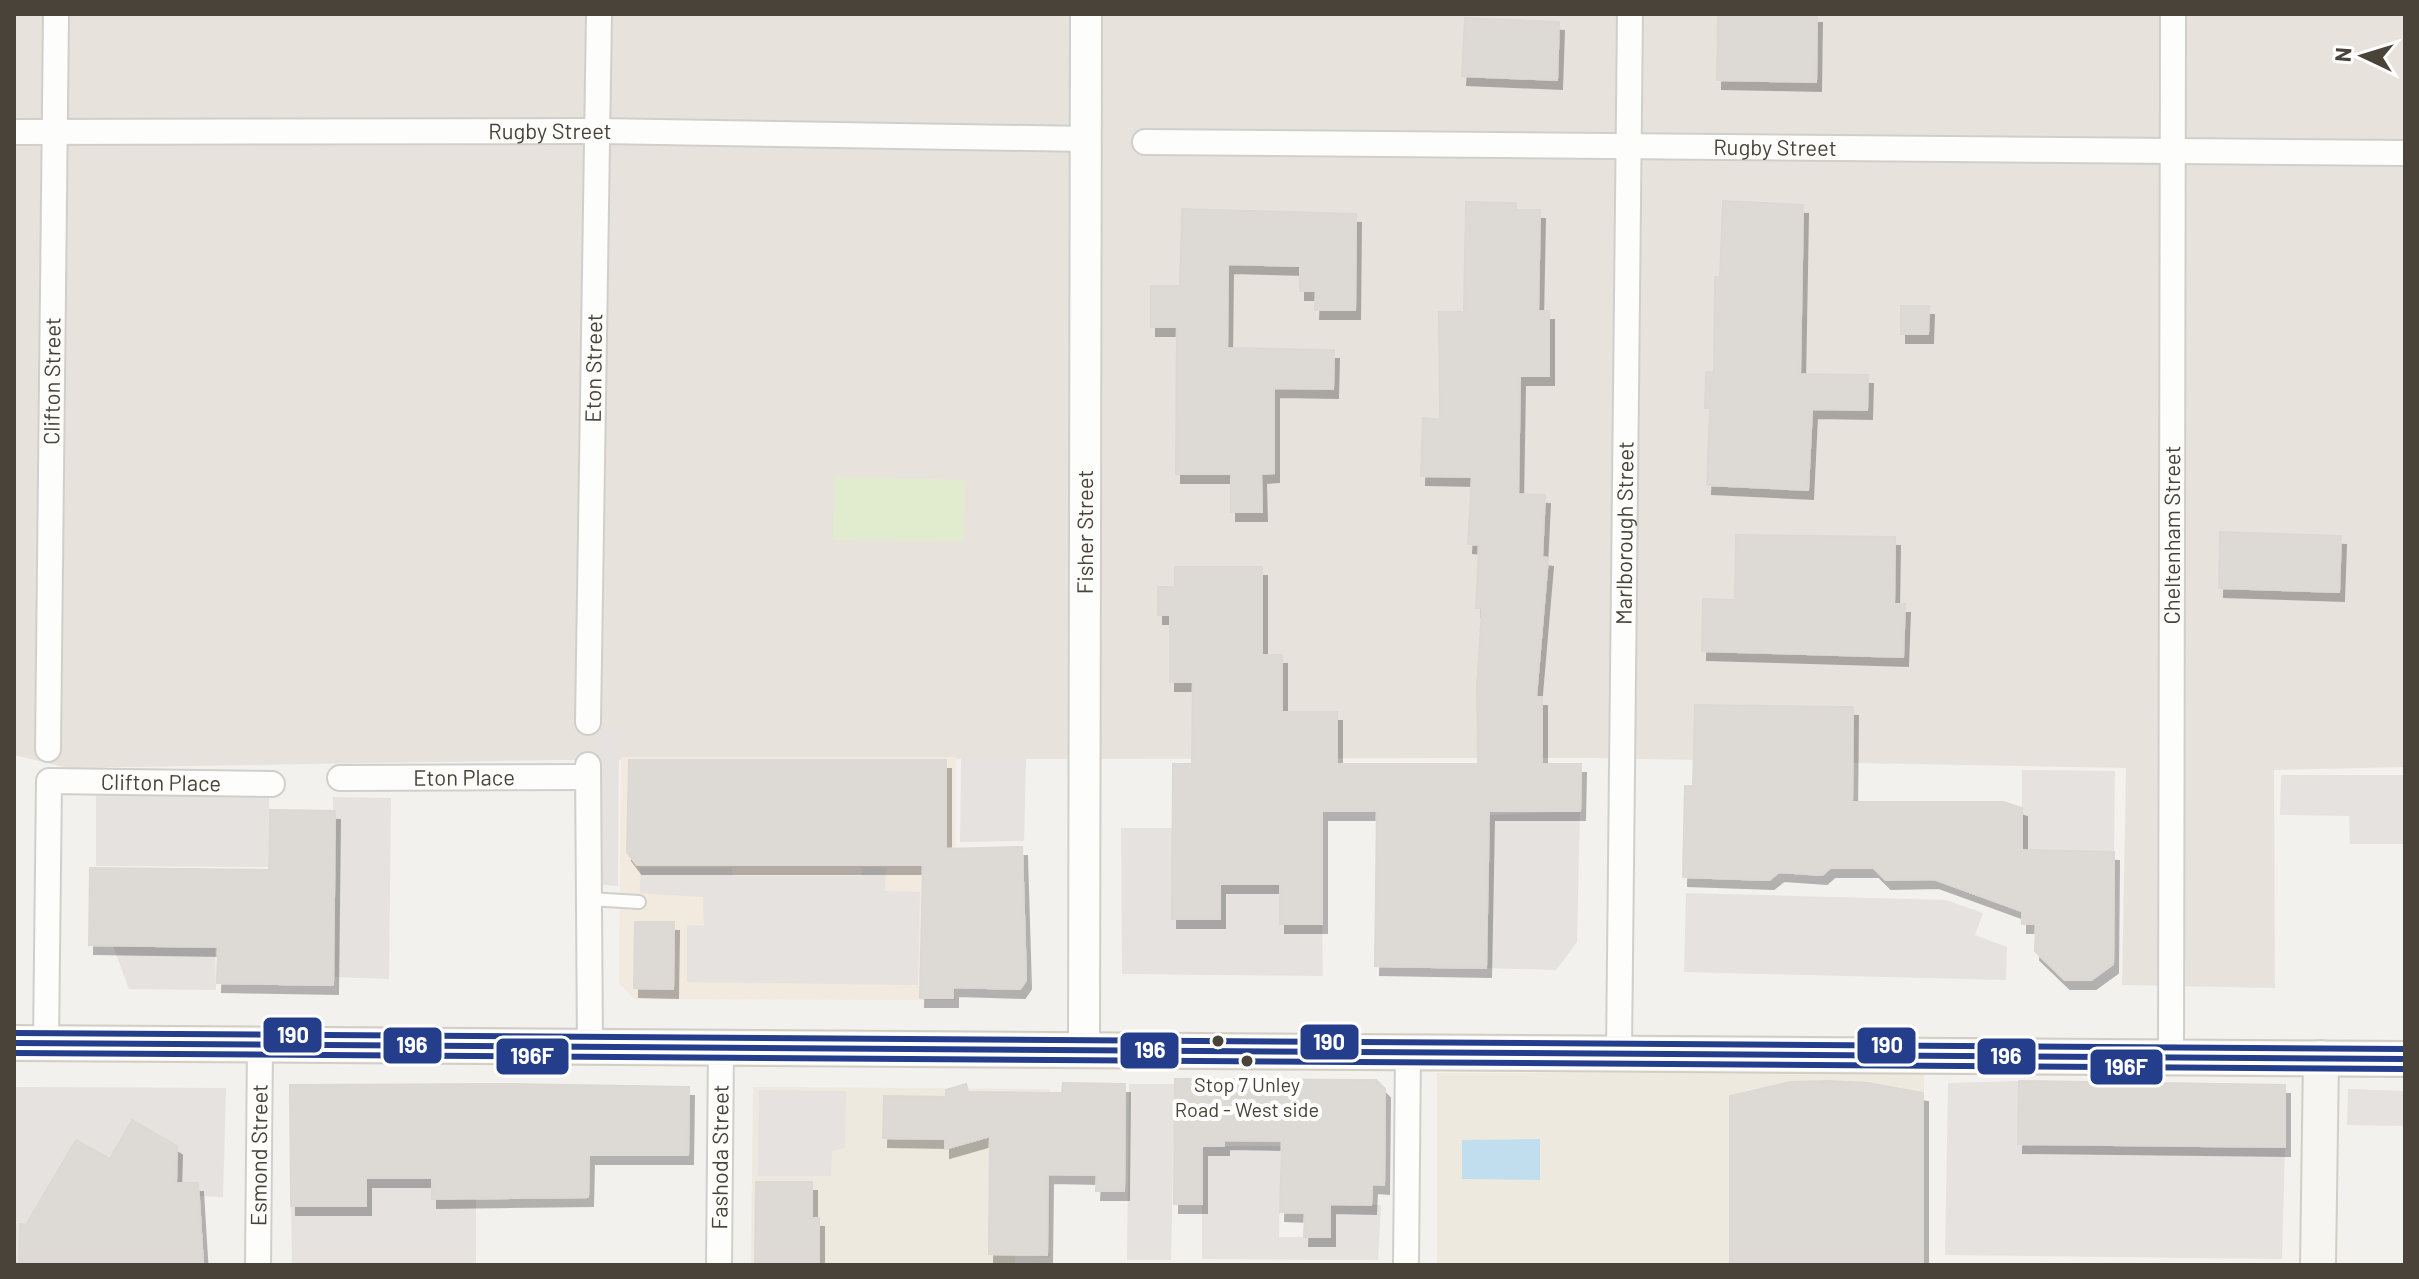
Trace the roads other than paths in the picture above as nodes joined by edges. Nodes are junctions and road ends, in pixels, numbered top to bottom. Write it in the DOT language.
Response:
graph roads {
  1 [pos="56,14"];
  2 [pos="599,14"];
  3 [pos="1086,14"];
  4 [pos="1630,14"];
  5 [pos="2173,14"];
  6 [pos="598,131"];
  7 [pos="14,132"];
  8 [pos="55,133"];
  9 [pos="1086,139"];
  10 [pos="1145,142"];
  11 [pos="1628,148"];
  12 [pos="2172,152"];
  13 [pos="2405,153"];
  14 [pos="588,722"];
  15 [pos="48,749"];
  16 [pos="340,778"];
  17 [pos="272,784"];
  18 [pos="589,899"];
  19 [pos="639,902"];
  20 [pos="30,1043"];
  21 [pos="260,1045"];
  22 [pos="590,1046"];
  23 [pos="721,1048"];
  24 [pos="1084,1050"];
  25 [pos="1408,1051"];
  26 [pos="1619,1053"];
  27 [pos="2171,1057"];
  28 [pos="2321,1058"];
  29 [pos="2405,1059"];
  30 [pos="258,1265"];
  31 [pos="719,1265"];
  32 [pos="1406,1265"];
  33 [pos="2318,1265"];
  1 -- 8 [label="street, Clifton Street"];
  2 -- 6 [label="street, Eton Street"];
  3 -- 9 [label="street, Fisher Street"];
  4 -- 11 [label="street, Marlborough Street"];
  5 -- 12 [label="street, Cheltenham Street"];
  6 -- 8 [label="street, Rugby Street"];
  6 -- 9 [label="street, Rugby Street"];
  6 -- 14 [label="street, Eton Street"];
  7 -- 8 [label="street, Rugby Street"];
  8 -- 15 [label="street, Clifton Street"];
  9 -- 24 [label="street, Fisher Street"];
  10 -- 11 [label="street, Rugby Street"];
  11 -- 12 [label="street, Rugby Street"];
  11 -- 26 [label="street, Marlborough Street"];
  12 -- 13 [label="street, Rugby Street"];
  12 -- 27 [label="street, Cheltenham Street"];
  16 -- 18 [label="street, Eton Place"];
  17 -- 20 [label="street, Clifton Place"];
  18 -- 19 [label="lane"];
  18 -- 22 [label="street"];
  20 -- 21 [label="main road"];
  21 -- 22 [label="main road"];
  21 -- 30 [label="street, Esmond Street"];
  22 -- 23 [label="main road"];
  23 -- 24 [label="main road"];
  23 -- 31 [label="street, Fashoda Street"];
  24 -- 25 [label="main road"];
  25 -- 26 [label="main road"];
  25 -- 32 [label="street"];
  26 -- 27 [label="main road"];
  27 -- 28 [label="main road"];
  28 -- 29 [label="main road"];
  28 -- 33 [label="main road"];
}
